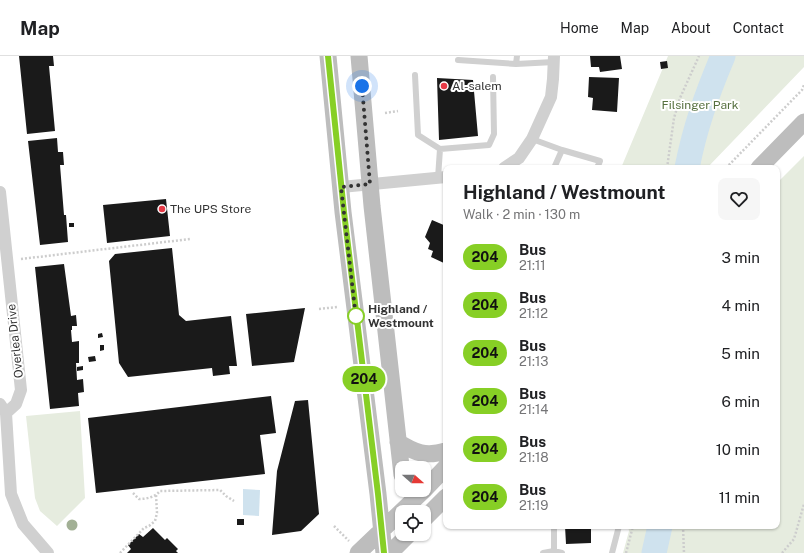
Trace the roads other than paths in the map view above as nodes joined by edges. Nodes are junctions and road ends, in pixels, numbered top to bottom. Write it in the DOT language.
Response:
graph roads {
  1 [pos="328,56"];
  2 [pos="359,56"];
  3 [pos="516,56"];
  4 [pos="554,59"];
  5 [pos="458,60"];
  6 [pos="516,64"];
  7 [pos="415,75"];
  8 [pos="493,77"];
  9 [pos="804,122"];
  10 [pos="532,139"];
  11 [pos="440,149"];
  12 [pos="562,150"];
  13 [pos="508,165"];
  14 [pos="555,165"];
  15 [pos="598,165"];
  16 [pos="762,165"];
  17 [pos="442,178"];
  18 [pos="370,184"];
  19 [pos="341,187"];
  20 [pos="0,192"];
  21 [pos="3,409"];
  22 [pos="398,442"];
  23 [pos="443,451"];
  24 [pos="400,461"];
  25 [pos="443,470"];
  26 [pos="431,483"];
  27 [pos="418,497"];
  28 [pos="443,501"];
  29 [pos="410,505"];
  30 [pos="431,512"];
  31 [pos="395,519"];
  32 [pos="382,529"];
  33 [pos="554,529"];
  34 [pos="619,529"];
  35 [pos="401,541"];
  36 [pos="408,541"];
  37 [pos="353,547"];
  38 [pos="554,551"];
  39 [pos="48,553"];
  40 [pos="384,553"];
  41 [pos="390,553"];
  42 [pos="409,553"];
  43 [pos="543,553"];
  44 [pos="562,553"];
  45 [pos="612,553"];
  1 -- 19 [label="main road"];
  2 -- 18 [label="main road"];
  3 -- 6 [label="lane"];
  4 -- 6 [label="lane"];
  4 -- 10 [label="street"];
  5 -- 6 [label="lane"];
  7 -- 11 [label="lane"];
  8 -- 11 [label="lane"];
  9 -- 16 [label="main road"];
  10 -- 12 [label="lane"];
  10 -- 13 [label="street"];
  11 -- 17 [label="lane"];
  12 -- 14 [label="lane"];
  12 -- 15 [label="lane"];
  17 -- 18 [label="street"];
  18 -- 19 [label="street"];
  18 -- 22 [label="main road"];
  19 -- 32 [label="main road"];
  20 -- 21 [label="street, Overlea Drive"];
  21 -- 39 [label="street, Overlea Drive"];
  22 -- 23 [label="main road"];
  22 -- 24 [label="main road"];
  25 -- 26 [label="main road"];
  27 -- 29 [label="main road"];
  28 -- 30 [label="main road"];
  31 -- 32 [label="main road"];
  32 -- 37 [label="main road"];
  32 -- 40 [label="main road"];
  33 -- 38 [label="lane"];
  34 -- 45 [label="lane"];
  35 -- 41 [label="main road"];
  36 -- 42 [label="main road"];
  38 -- 43 [label="lane"];
  38 -- 44 [label="lane"];
}
